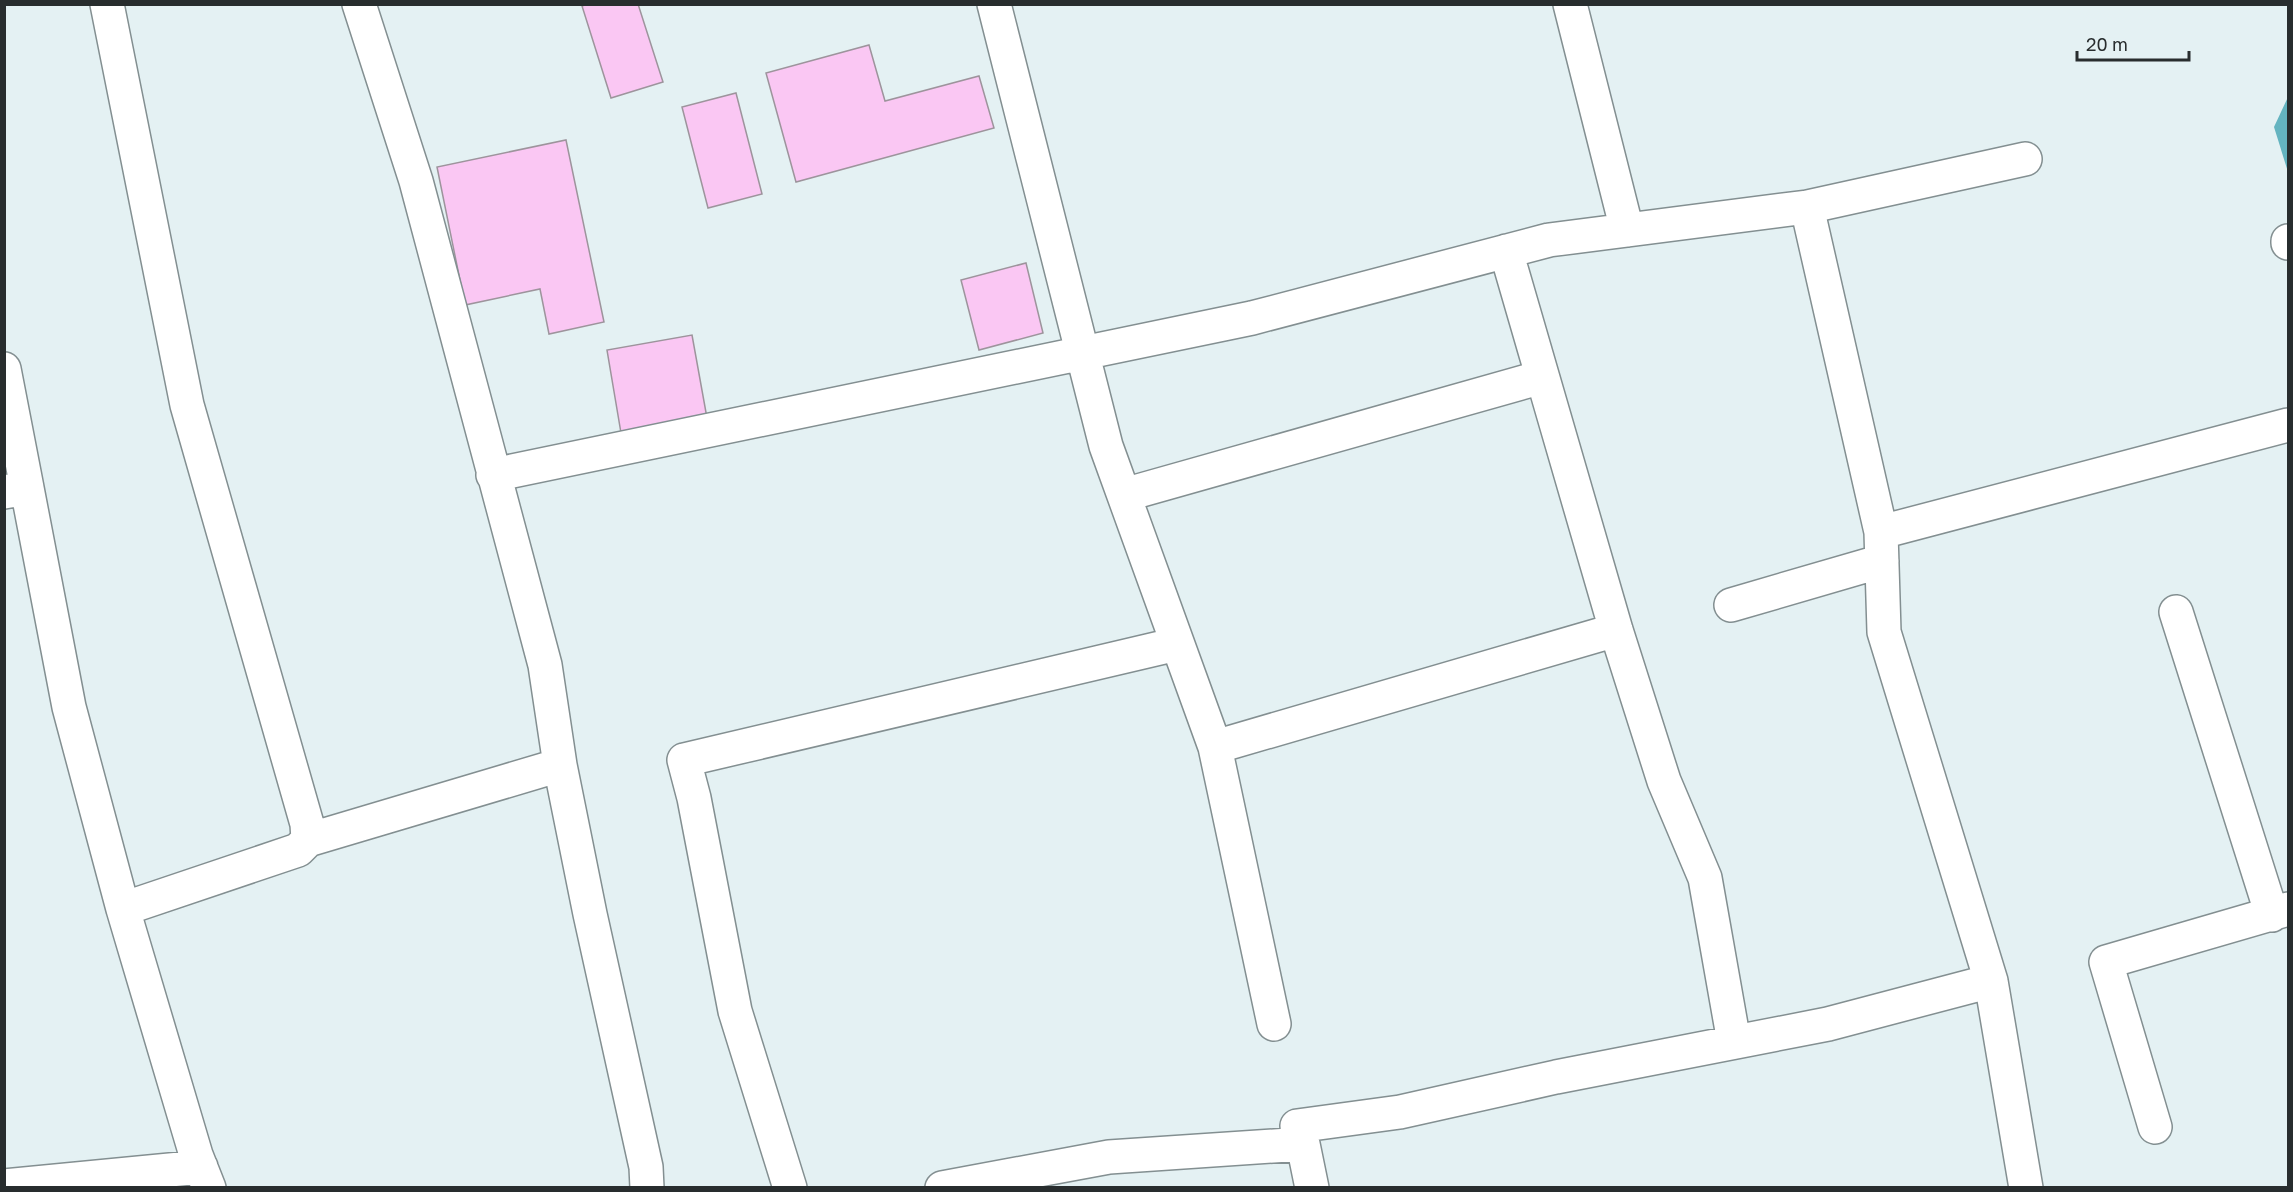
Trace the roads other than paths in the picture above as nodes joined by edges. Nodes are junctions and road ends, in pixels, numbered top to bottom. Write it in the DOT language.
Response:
graph roads {
  1 [pos="107,4"];
  2 [pos="359,4"];
  3 [pos="994,4"];
  4 [pos="1570,4"];
  5 [pos="2025,159"];
  6 [pos="1807,207"];
  7 [pos="1627,230"];
  8 [pos="1506,251"];
  9 [pos="1083,353"];
  10 [pos="4,369"];
  11 [pos="1542,377"];
  12 [pos="2289,425"];
  13 [pos="494,475"];
  14 [pos="16,490"];
  15 [pos="1124,495"];
  16 [pos="1882,547"];
  17 [pos="1731,605"];
  18 [pos="2175,612"];
  19 [pos="1616,630"];
  20 [pos="1177,644"];
  21 [pos="1215,747"];
  22 [pos="561,765"];
  23 [pos="308,840"];
  24 [pos="123,909"];
  25 [pos="2280,912"];
  26 [pos="1991,981"];
  27 [pos="1274,1024"];
  28 [pos="1734,1042"];
  29 [pos="2155,1127"];
  30 [pos="1303,1144"];
  31 [pos="205,1177"];
  32 [pos="4,1186"];
  33 [pos="647,1188"];
  34 [pos="790,1188"];
  35 [pos="942,1188"];
  36 [pos="1312,1188"];
  37 [pos="2026,1188"];
  1 -- 23 [label="street"];
  2 -- 13 [label="street"];
  3 -- 9 [label="street"];
  4 -- 7 [label="street"];
  5 -- 6 [label="street"];
  6 -- 7 [label="street"];
  6 -- 16 [label="street"];
  7 -- 8 [label="street"];
  8 -- 9 [label="street"];
  8 -- 11 [label="street"];
  9 -- 13 [label="street"];
  9 -- 15 [label="street"];
  10 -- 14 [label="street"];
  11 -- 15 [label="street"];
  11 -- 19 [label="street"];
  12 -- 16 [label="street"];
  13 -- 22 [label="street"];
  14 -- 24 [label="street"];
  15 -- 20 [label="street"];
  16 -- 17 [label="street"];
  16 -- 26 [label="street"];
  18 -- 25 [label="street"];
  19 -- 21 [label="street"];
  19 -- 28 [label="street"];
  20 -- 21 [label="street"];
  20 -- 34 [label="street"];
  21 -- 27 [label="street"];
  22 -- 23 [label="street"];
  22 -- 33 [label="street"];
  23 -- 24 [label="street"];
  24 -- 31 [label="street"];
  25 -- 29 [label="street"];
  26 -- 28 [label="street"];
  26 -- 37 [label="street"];
  28 -- 30 [label="street"];
  30 -- 35 [label="street"];
  30 -- 36 [label="street"];
  31 -- 32 [label="street"];
}
